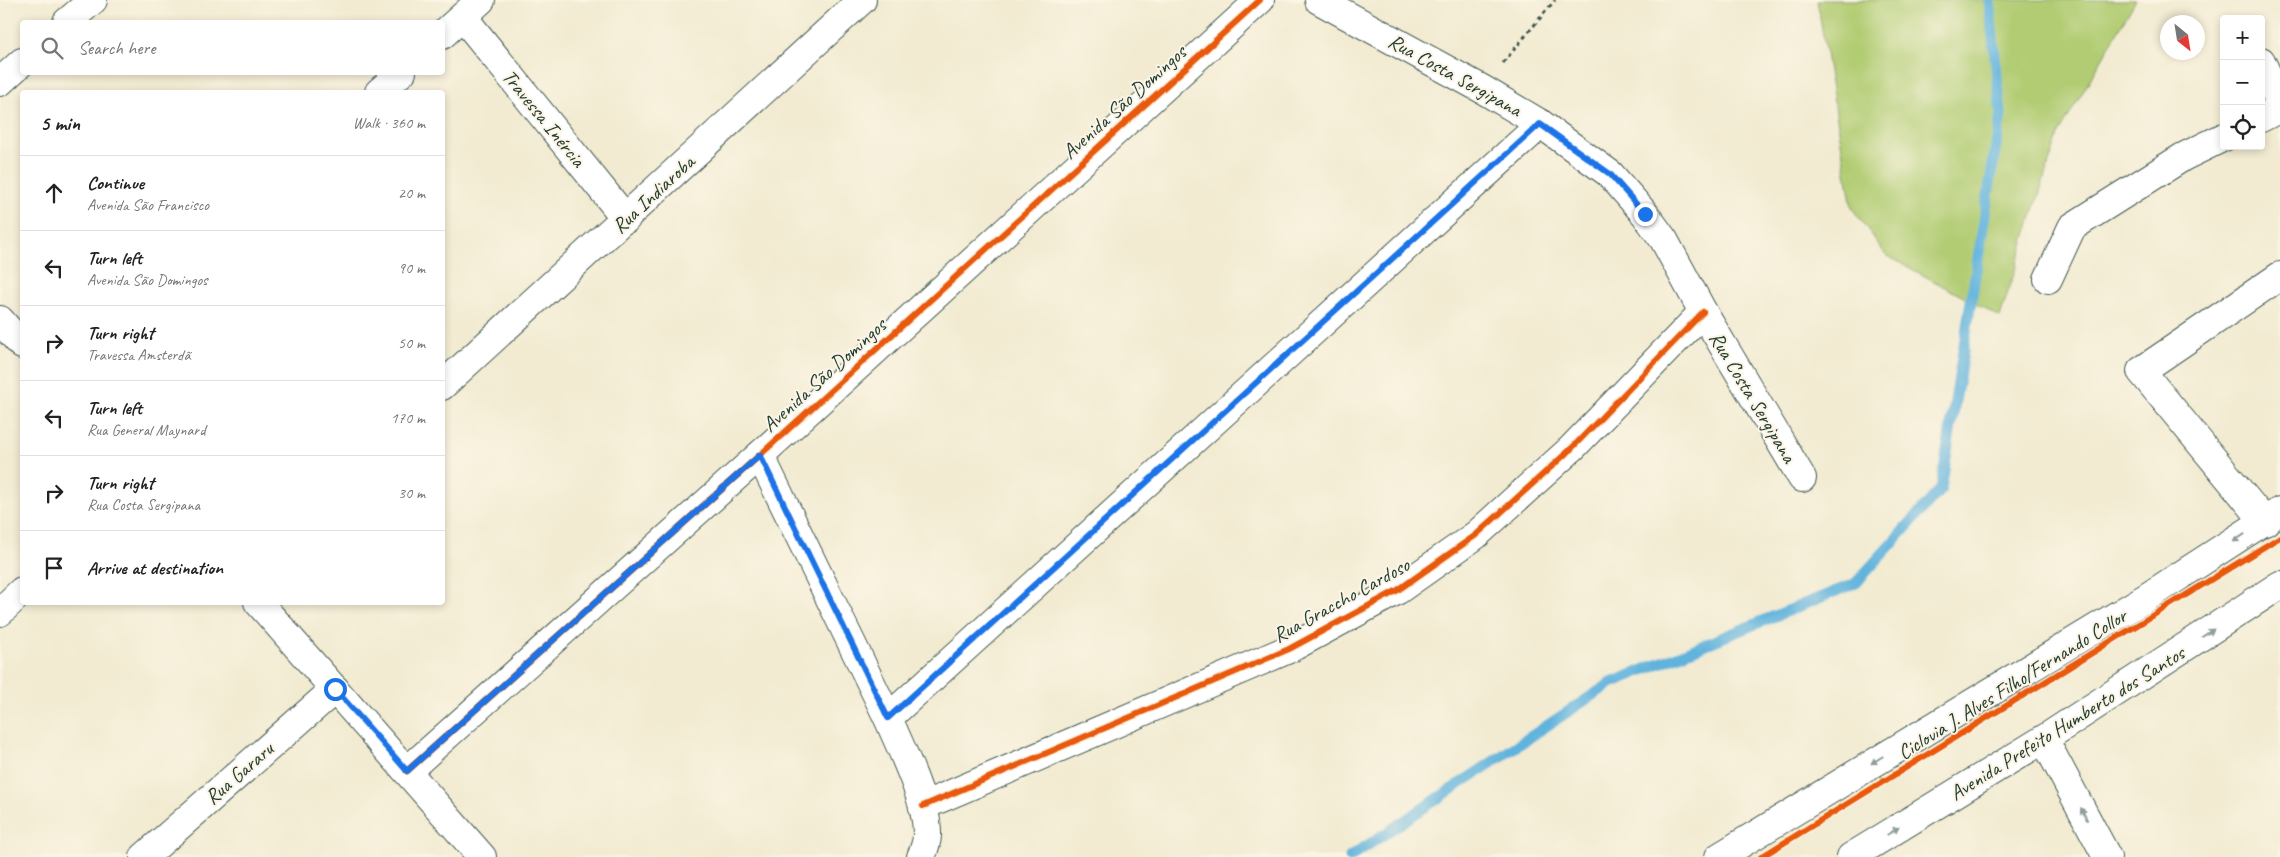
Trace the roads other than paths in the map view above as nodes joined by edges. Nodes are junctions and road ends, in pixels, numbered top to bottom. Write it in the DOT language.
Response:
graph roads {
  1 [pos="93,0"];
  2 [pos="862,0"];
  3 [pos="1260,0"];
  4 [pos="1319,0"];
  5 [pos="472,9"];
  6 [pos="70,20"];
  7 [pos="445,32"];
  8 [pos="20,64"];
  9 [pos="2265,70"];
  10 [pos="399,75"];
  11 [pos="0,82"];
  12 [pos="382,90"];
  13 [pos="2280,103"];
  14 [pos="2280,108"];
  15 [pos="2265,116"];
  16 [pos="1540,124"];
  17 [pos="2220,139"];
  18 [pos="626,219"];
  19 [pos="2280,276"];
  20 [pos="2048,278"];
  21 [pos="1703,312"];
  22 [pos="0,320"];
  23 [pos="20,343"];
  24 [pos="445,383"];
  25 [pos="760,455"];
  26 [pos="1802,478"];
  27 [pos="2272,516"];
  28 [pos="2280,585"];
  29 [pos="20,593"];
  30 [pos="261,605"];
  31 [pos="0,612"];
  32 [pos="335,689"];
  33 [pos="888,718"];
  34 [pos="2044,739"];
  35 [pos="407,771"];
  36 [pos="923,806"];
  37 [pos="923,853"];
  38 [pos="144,857"];
  39 [pos="482,857"];
  40 [pos="1719,857"];
  41 [pos="1851,857"];
  42 [pos="2107,857"];
  1 -- 6 [label="street"];
  2 -- 18 [label="street, Rua Indiaroba"];
  3 -- 25 [label="street, Avenida São Domingos"];
  4 -- 16 [label="street, Rua Costa Sergipana"];
  5 -- 7 [label="street"];
  5 -- 18 [label="street, Travessa Inércia"];
  8 -- 11 [label="street"];
  9 -- 13 [label="street"];
  10 -- 12 [label="street"];
  14 -- 15 [label="street"];
  16 -- 21 [label="street, Rua Costa Sergipana"];
  16 -- 33 [label="street"];
  17 -- 20 [label="street"];
  18 -- 24 [label="street, Rua Indiaroba"];
  19 -- 27 [label="street"];
  21 -- 26 [label="street, Rua Costa Sergipana"];
  21 -- 36 [label="street, Rua Graccho Cardoso"];
  22 -- 23 [label="street"];
  25 -- 33 [label="street"];
  25 -- 35 [label="street, Avenida São Domingos"];
  27 -- 40 [label="street, one-way"];
  34 -- 28 [label="street, Avenida Prefeito Humberto dos Santos, one-way"];
  29 -- 31 [label="street"];
  30 -- 32 [label="street"];
  32 -- 35 [label="street"];
  32 -- 38 [label="street, Rua Gararu"];
  33 -- 36 [label="street"];
  41 -- 34 [label="street, Avenida Prefeito Humberto dos Santos, one-way"];
  42 -- 34 [label="street, one-way"];
  35 -- 39 [label="street"];
  36 -- 37 [label="street"];
}
